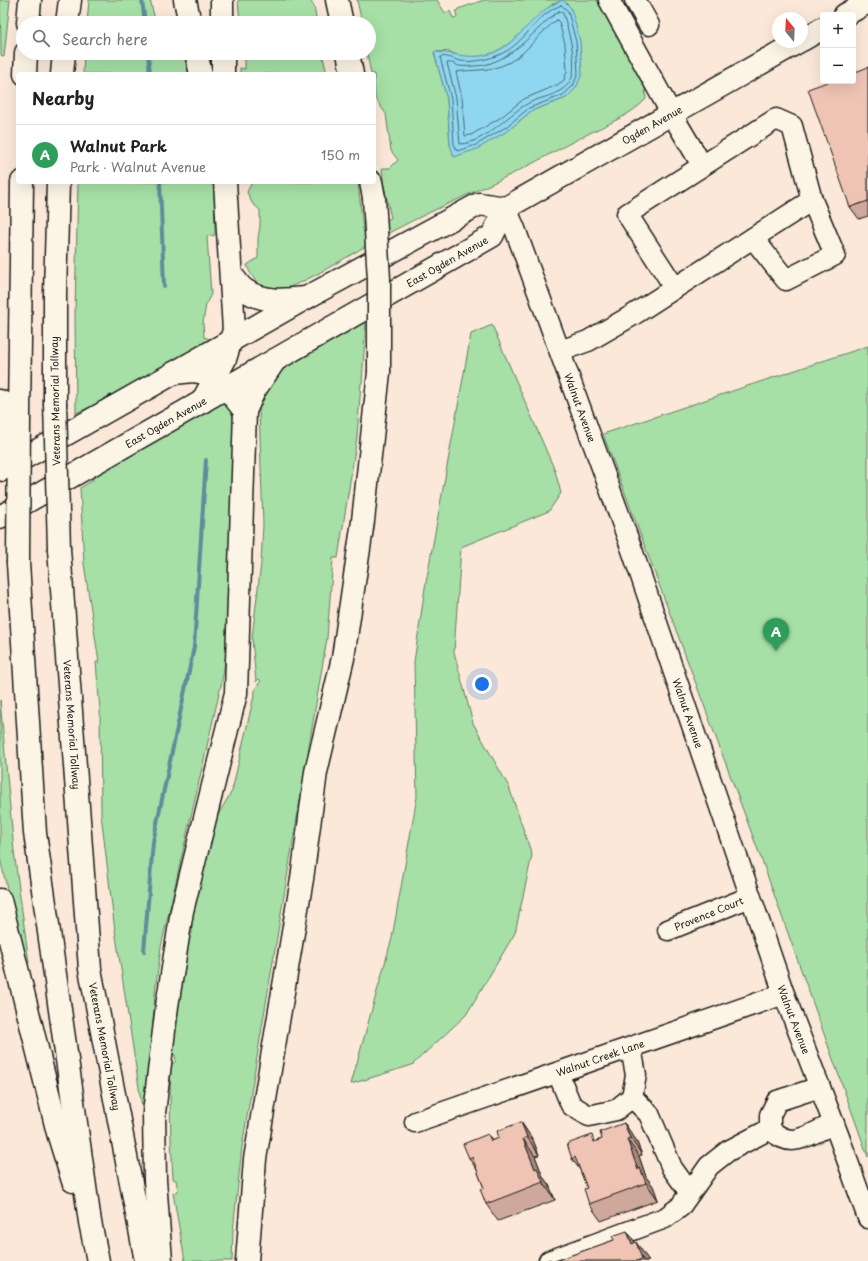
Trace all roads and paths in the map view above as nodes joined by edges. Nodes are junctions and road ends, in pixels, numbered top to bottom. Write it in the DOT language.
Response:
graph roads {
  1 [pos="30,0"];
  2 [pos="70,0"];
  3 [pos="185,0"];
  4 [pos="222,0"];
  5 [pos="337,0"];
  6 [pos="610,0"];
  7 [pos="635,0"];
  8 [pos="868,2"];
  9 [pos="850,12"];
  10 [pos="29,16"];
  11 [pos="68,16"];
  12 [pos="188,16"];
  13 [pos="222,16"];
  14 [pos="340,16"];
  15 [pos="649,25"];
  16 [pos="820,30"];
  17 [pos="808,37"];
  18 [pos="787,48"];
  19 [pos="26,60"];
  20 [pos="63,60"];
  21 [pos="197,60"];
  22 [pos="223,60"];
  23 [pos="349,60"];
  24 [pos="25,72"];
  25 [pos="62,72"];
  26 [pos="200,72"];
  27 [pos="223,72"];
  28 [pos="352,72"];
  29 [pos="671,113"];
  30 [pos="702,165"];
  31 [pos="22,184"];
  32 [pos="58,184"];
  33 [pos="225,184"];
  34 [pos="373,190"];
  35 [pos="812,200"];
  36 [pos="506,208"];
  37 [pos="753,238"];
  38 [pos="231,274"];
  39 [pos="675,288"];
  40 [pos="306,298"];
  41 [pos="232,341"];
  42 [pos="560,351"];
  43 [pos="275,360"];
  44 [pos="174,373"];
  45 [pos="222,381"];
  46 [pos="245,411"];
  47 [pos="7,413"];
  48 [pos="0,472"];
  49 [pos="0,517"];
  50 [pos="750,897"];
  51 [pos="0,900"];
  52 [pos="668,930"];
  53 [pos="784,994"];
  54 [pos="630,1048"];
  55 [pos="558,1073"];
  56 [pos="820,1087"];
  57 [pos="632,1097"];
  58 [pos="415,1122"];
  59 [pos="834,1124"];
  60 [pos="770,1129"];
  61 [pos="690,1193"];
  62 [pos="868,1218"];
  63 [pos="98,1258"];
  64 [pos="146,1261"];
  65 [pos="161,1261"];
  66 [pos="247,1261"];
  67 [pos="549,1261"];
  1 -- 10 [label="main road"];
  2 -- 11 [label="main road"];
  3 -- 12 [label="main road"];
  4 -- 13 [label="main road"];
  5 -- 14 [label="main road"];
  6 -- 29 [label="street"];
  7 -- 15 [label="street"];
  8 -- 9 [label="main road"];
  16 -- 17 [label="main road"];
  18 -- 29 [label="main road, Ogden Avenue"];
  19 -- 24 [label="main road"];
  20 -- 25 [label="main road"];
  21 -- 26 [label="main road"];
  22 -- 27 [label="main road"];
  23 -- 28 [label="main road"];
  29 -- 30 [label="street"];
  29 -- 36 [label="main road, Ogden Avenue"];
  30 -- 35 [label="street"];
  30 -- 39 [label="street"];
  31 -- 47 [label="main road"];
  32 -- 64 [label="main road, Veterans Memorial Tollway, bridge"];
  33 -- 38 [label="main road"];
  34 -- 66 [label="main road, bridge"];
  35 -- 37 [label="street"];
  35 -- 37 [label="street"];
  36 -- 40 [label="main road"];
  36 -- 42 [label="street, Walnut Avenue"];
  36 -- 43 [label="main road, East Ogden Avenue"];
  37 -- 39 [label="street"];
  38 -- 40 [label="main road"];
  38 -- 41 [label="main road"];
  39 -- 42 [label="street"];
  40 -- 41 [label="main road"];
  41 -- 44 [label="main road"];
  41 -- 45 [label="main road"];
  42 -- 50 [label="street, Walnut Avenue"];
  43 -- 45 [label="main road, East Ogden Avenue"];
  43 -- 46 [label="main road"];
  44 -- 45 [label="main road"];
  44 -- 48 [label="main road"];
  45 -- 46 [label="main road"];
  45 -- 49 [label="main road, East Ogden Avenue"];
  46 -- 65 [label="main road"];
  47 -- 63 [label="main road, bridge"];
  50 -- 52 [label="street, Provence Court"];
  50 -- 53 [label="street, Walnut Avenue"];
  51 -- 63 [label="main road"];
  53 -- 54 [label="street, Walnut Creek Lane"];
  53 -- 56 [label="street, Walnut Avenue"];
  54 -- 55 [label="street, Walnut Creek Lane"];
  54 -- 57 [label="street"];
  55 -- 57 [label="street"];
  55 -- 58 [label="street, Walnut Creek Lane"];
  56 -- 59 [label="street, Walnut Avenue"];
  56 -- 60 [label="street"];
  57 -- 61 [label="street"];
  59 -- 60 [label="street"];
  59 -- 62 [label="street, Walnut Avenue"];
  60 -- 61 [label="street"];
  61 -- 67 [label="street"];
}
